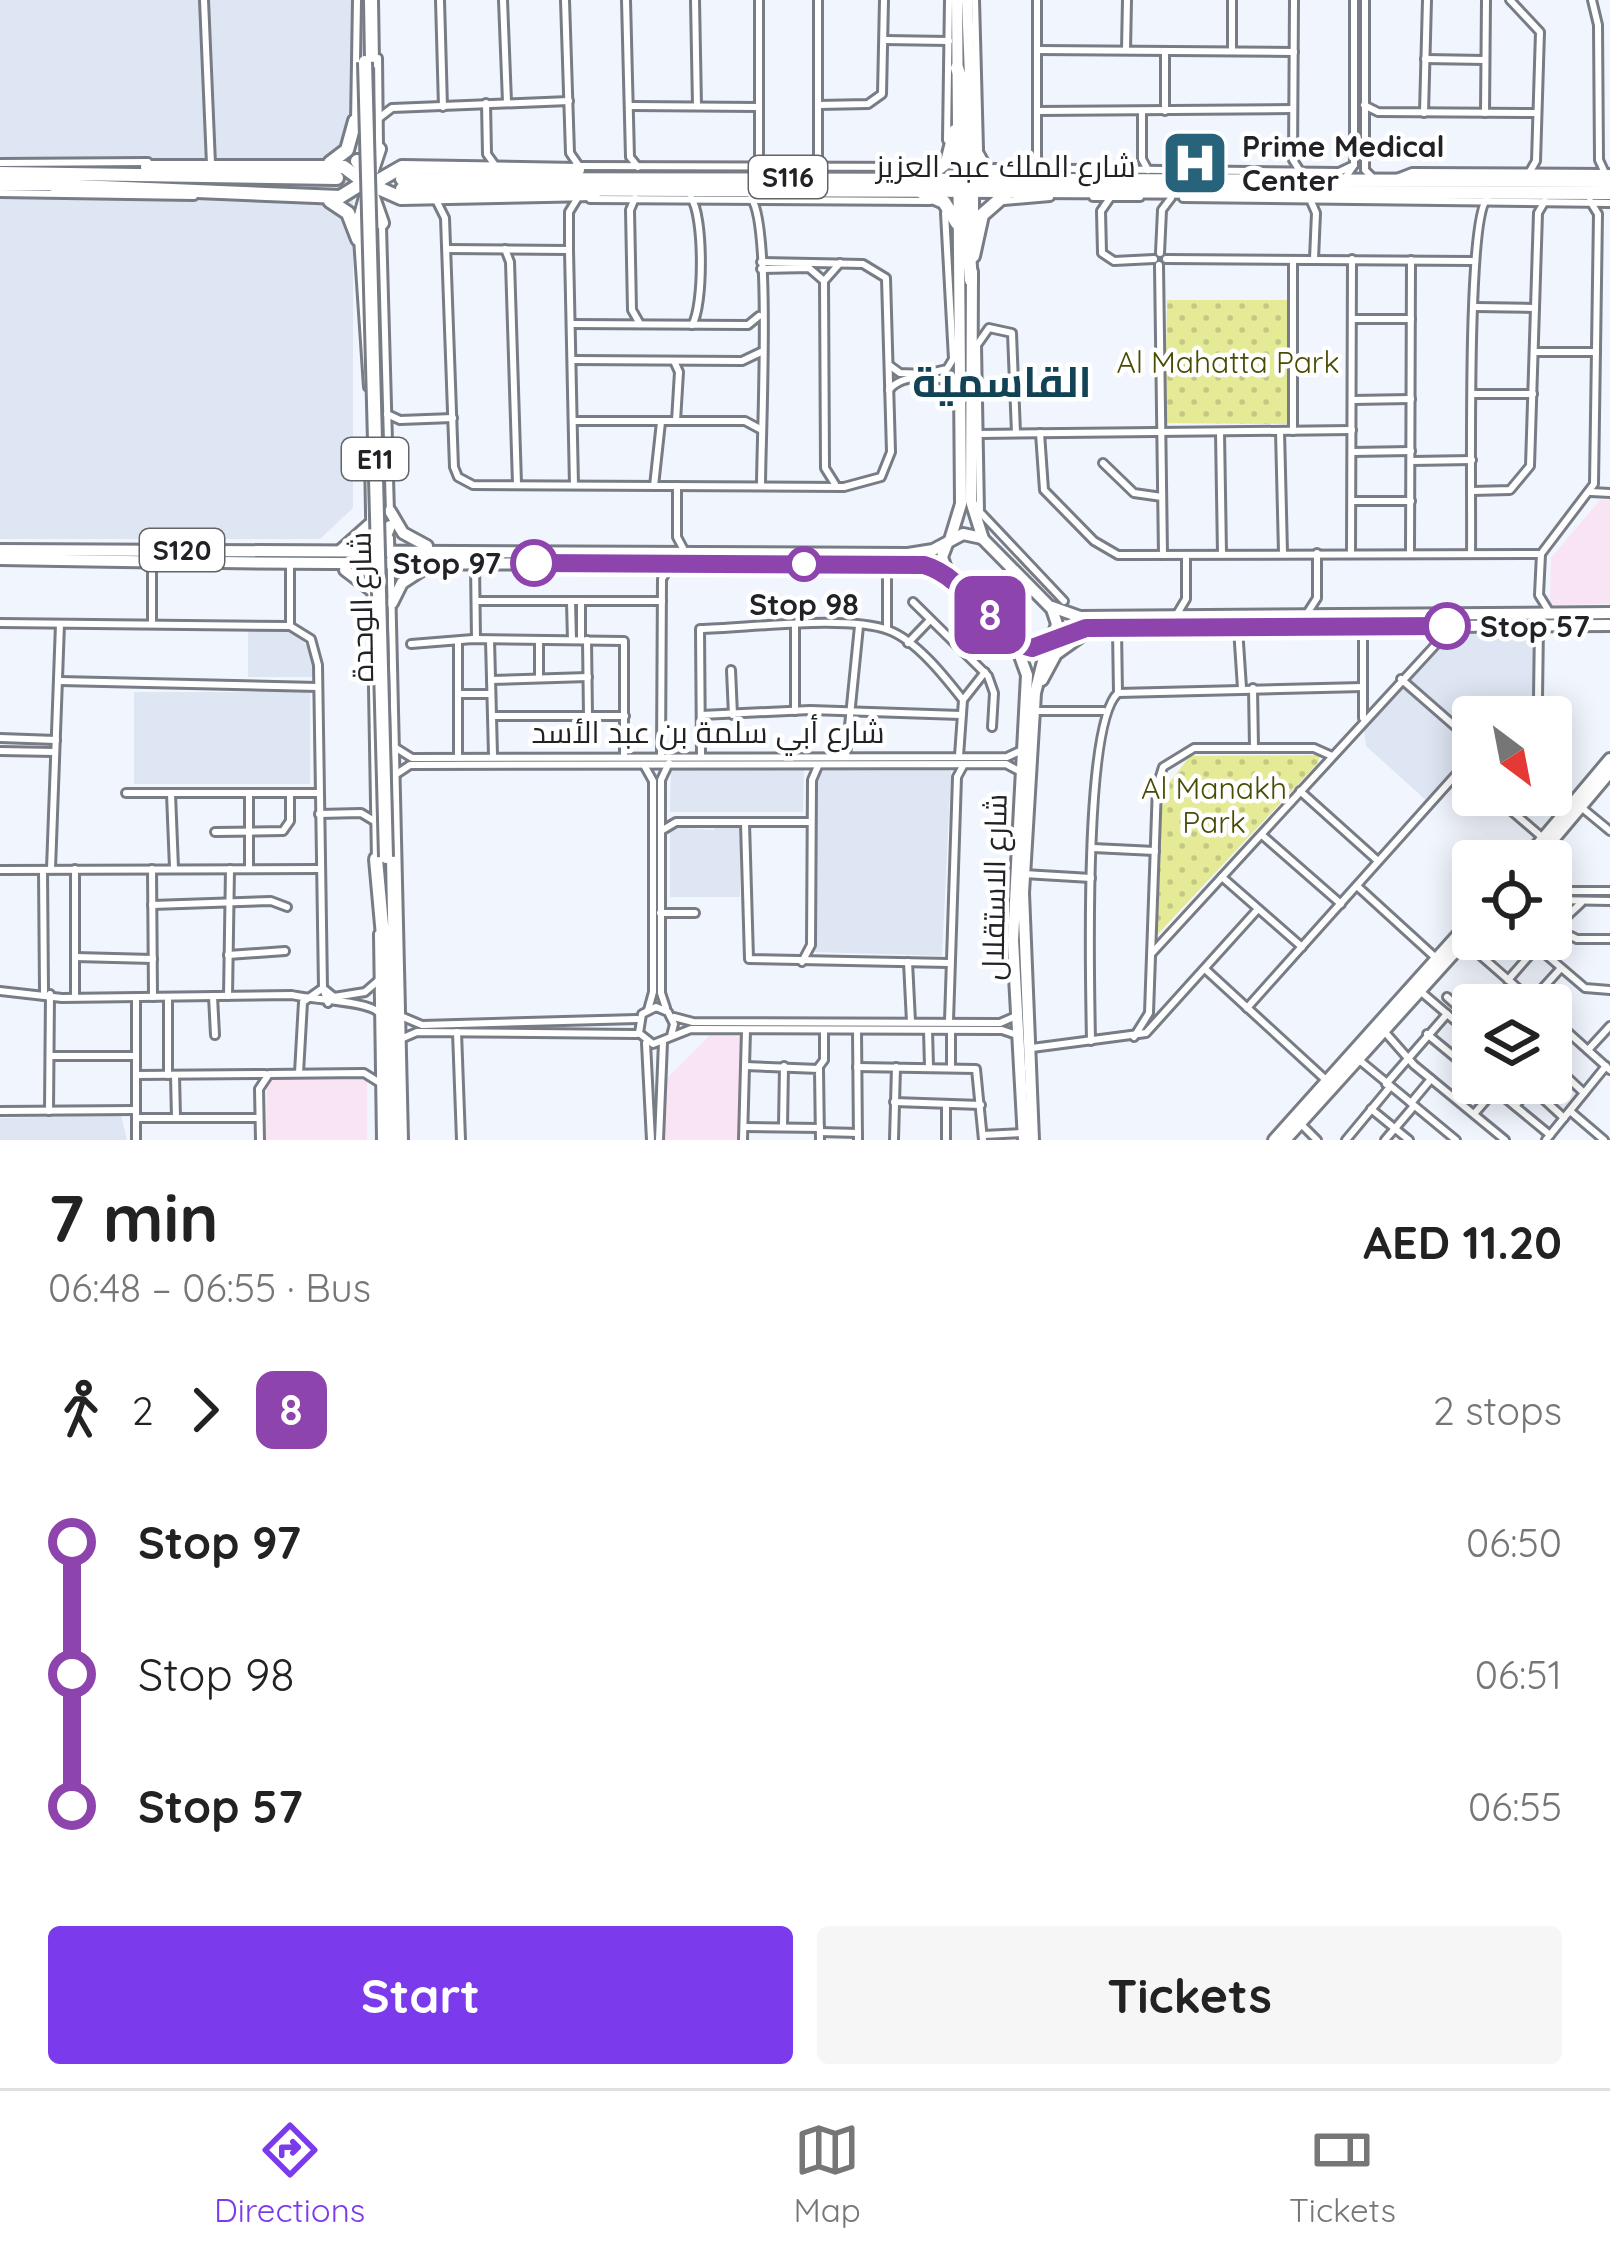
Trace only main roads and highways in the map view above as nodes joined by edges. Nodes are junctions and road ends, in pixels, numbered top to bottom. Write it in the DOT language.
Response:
graph roads {
  1 [pos="367,0"];
  2 [pos="953,0"];
  3 [pos="971,0"];
  4 [pos="957,68"];
  5 [pos="355,121"];
  6 [pos="952,124"];
  7 [pos="976,148"];
  8 [pos="318,166"];
  9 [pos="0,172"];
  10 [pos="87,173"];
  11 [pos="620,173"];
  12 [pos="1609,176"];
  13 [pos="925,178"];
  14 [pos="1004,179"];
  15 [pos="1299,179"];
  16 [pos="906,180"];
  17 [pos="364,181"];
  18 [pos="404,183"];
  19 [pos="829,183"];
  20 [pos="0,184"];
  21 [pos="53,184"];
  22 [pos="965,184"];
  23 [pos="1550,184"];
  24 [pos="1020,190"];
  25 [pos="1395,190"];
  26 [pos="1471,191"];
  27 [pos="639,193"];
  28 [pos="317,198"];
  29 [pos="1609,200"];
  30 [pos="957,223"];
  31 [pos="973,256"];
  32 [pos="957,265"];
  33 [pos="949,277"];
  34 [pos="971,280"];
  35 [pos="964,391"];
  36 [pos="979,478"];
  37 [pos="966,491"];
  38 [pos="952,508"];
  39 [pos="390,512"];
  40 [pos="369,525"];
  41 [pos="390,526"];
  42 [pos="948,542"];
  43 [pos="985,542"];
  44 [pos="435,549"];
  45 [pos="341,551"];
  46 [pos="518,551"];
  47 [pos="0,555"];
  48 [pos="380,557"];
  49 [pos="668,558"];
  50 [pos="283,563"];
  51 [pos="325,566"];
  52 [pos="429,567"];
  53 [pos="948,575"];
  54 [pos="370,589"];
  55 [pos="392,604"];
  56 [pos="1049,605"];
  57 [pos="1610,613"];
  58 [pos="1492,614"];
  59 [pos="1169,616"];
  60 [pos="1610,625"];
  61 [pos="1454,626"];
  62 [pos="1099,628"];
  63 [pos="1144,628"];
  64 [pos="1012,638"];
  65 [pos="1050,641"];
  66 [pos="1035,696"];
  67 [pos="1610,759"];
  68 [pos="1025,772"];
  69 [pos="1610,772"];
  70 [pos="1549,838"];
  71 [pos="1547,840"];
  72 [pos="389,857"];
  73 [pos="1452,941"];
  74 [pos="1452,956"];
  75 [pos="1022,1034"];
  76 [pos="1027,1138"];
  77 [pos="384,1140"];
  78 [pos="401,1140"];
  79 [pos="1274,1140"];
  80 [pos="1286,1140"];
  1 -- 72 [label="highway, شارع الوحدة / E11, bridge"];
  2 -- 4 [label="main road"];
  3 -- 7 [label="main road"];
  4 -- 6 [label="main road"];
  4 -- 22 [label="highway"];
  5 -- 8 [label="highway"];
  6 -- 13 [label="highway"];
  6 -- 22 [label="main road"];
  7 -- 14 [label="highway"];
  7 -- 22 [label="main road"];
  8 -- 10 [label="highway"];
  8 -- 17 [label="highway"];
  9 -- 10 [label="highway"];
  10 -- 17 [label="highway"];
  11 -- 18 [label="highway, شارع الملك عبد العزيز / S116"];
  11 -- 18 [label="highway"];
  11 -- 19 [label="highway, شارع الملك عبد العزيز / S116"];
  12 -- 23 [label="highway, شارع الملك عبد العزيز"];
  13 -- 16 [label="highway, شارع الملك عبد العزيز / S116"];
  13 -- 22 [label="highway, شارع الملك عبد العزيز / S116"];
  14 -- 15 [label="highway, شارع الملك عبد العزيز"];
  14 -- 22 [label="highway, شارع الملك عبد العزيز"];
  15 -- 24 [label="highway, شارع الملك عبد العزيز"];
  15 -- 25 [label="highway, شارع الملك عبد العزيز"];
  15 -- 25 [label="highway, شارع الملك عبد العزيز"];
  16 -- 19 [label="highway, شارع الملك عبد العزيز / S116"];
  16 -- 22 [label="highway, شارع الملك عبد العزيز / S116"];
  16 -- 30 [label="highway"];
  17 -- 18 [label="highway"];
  17 -- 18 [label="highway"];
  17 -- 18 [label="highway"];
  17 -- 18 [label="highway"];
  17 -- 21 [label="highway"];
  17 -- 28 [label="highway"];
  17 -- 28 [label="highway"];
  18 -- 27 [label="highway, شارع الملك عبد العزيز / S116"];
  18 -- 27 [label="highway"];
  19 -- 27 [label="highway, شارع الملك عبد العزيز / S116"];
  20 -- 21 [label="highway"];
  21 -- 28 [label="highway"];
  22 -- 24 [label="highway, شارع الملك عبد العزيز"];
  22 -- 30 [label="main road"];
  22 -- 31 [label="main road"];
  22 -- 34 [label="highway"];
  23 -- 26 [label="highway, شارع الملك عبد العزيز"];
  23 -- 29 [label="highway, شارع الملك عبد العزيز"];
  24 -- 31 [label="highway"];
  25 -- 26 [label="highway, شارع الملك عبد العزيز"];
  25 -- 26 [label="highway, شارع الملك عبد العزيز"];
  30 -- 32 [label="main road"];
  31 -- 34 [label="main road"];
  32 -- 33 [label="main road"];
  32 -- 35 [label="main road"];
  34 -- 35 [label="main road"];
  35 -- 37 [label="main road"];
  35 -- 37 [label="main road"];
  36 -- 37 [label="main road"];
  37 -- 38 [label="main road"];
  37 -- 42 [label="main road"];
  37 -- 43 [label="main road"];
  39 -- 44 [label="main road"];
  40 -- 45 [label="main road"];
  41 -- 48 [label="main road"];
  42 -- 43 [label="main road"];
  42 -- 49 [label="main road, S120"];
  42 -- 53 [label="main road"];
  43 -- 56 [label="main road"];
  44 -- 46 [label="main road, S120"];
  44 -- 48 [label="main road, S120"];
  45 -- 47 [label="main road, S120"];
  45 -- 48 [label="main road, S120"];
  46 -- 48 [label="main road"];
  46 -- 49 [label="main road, S120"];
  47 -- 50 [label="main road, S120"];
  48 -- 50 [label="main road"];
  48 -- 51 [label="main road, S120"];
  48 -- 52 [label="main road, S120"];
  49 -- 52 [label="main road, S120"];
  49 -- 53 [label="main road, S120"];
  50 -- 51 [label="main road, S120"];
  51 -- 54 [label="main road"];
  52 -- 55 [label="main road"];
  53 -- 64 [label="main road"];
  56 -- 59 [label="main road"];
  56 -- 65 [label="main road, شارع الاستقلال"];
  57 -- 58 [label="main road"];
  58 -- 59 [label="main road"];
  58 -- 61 [label="main road"];
  59 -- 63 [label="main road"];
  60 -- 61 [label="main road"];
  61 -- 63 [label="main road"];
  62 -- 63 [label="main road"];
  62 -- 65 [label="main road"];
  62 -- 66 [label="main road"];
  64 -- 65 [label="main road"];
  64 -- 68 [label="main road"];
  65 -- 66 [label="main road, شارع الاستقلال"];
  66 -- 68 [label="main road, شارع الاستقلال"];
  67 -- 70 [label="main road"];
  68 -- 75 [label="main road, شارع الاستقلال"];
  68 -- 75 [label="main road, شارع الاستقلال"];
  69 -- 70 [label="main road"];
  70 -- 71 [label="main road"];
  72 -- 77 [label="highway, شارع الوحدة / E11"];
  72 -- 78 [label="highway, شارع الوحدة / E11"];
  73 -- 79 [label="main road"];
  74 -- 80 [label="main road"];
  75 -- 76 [label="main road, شارع الاستقلال"];
  75 -- 76 [label="main road, شارع الاستقلال"];
}
